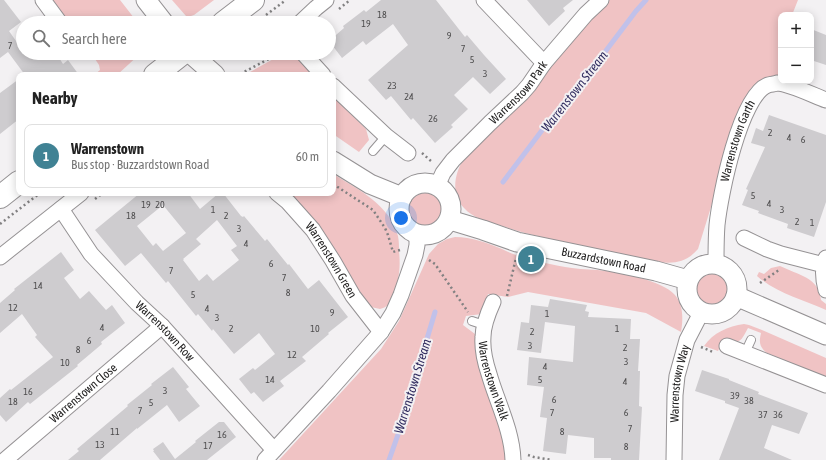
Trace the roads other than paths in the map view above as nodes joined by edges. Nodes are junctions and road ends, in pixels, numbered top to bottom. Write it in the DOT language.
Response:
graph roads {
  1 [pos="42,0"];
  2 [pos="146,0"];
  3 [pos="326,0"];
  4 [pos="484,0"];
  5 [pos="601,0"];
  6 [pos="258,9"];
  7 [pos="55,16"];
  8 [pos="159,16"];
  9 [pos="240,16"];
  10 [pos="307,16"];
  11 [pos="174,60"];
  12 [pos="198,60"];
  13 [pos="309,60"];
  14 [pos="544,63"];
  15 [pos="159,72"];
  16 [pos="212,72"];
  17 [pos="320,72"];
  18 [pos="336,89"];
  19 [pos="826,100"];
  20 [pos="386,136"];
  21 [pos="373,151"];
  22 [pos="408,153"];
  23 [pos="336,163"];
  24 [pos="16,184"];
  25 [pos="437,186"];
  26 [pos="77,196"];
  27 [pos="281,196"];
  28 [pos="0,197"];
  29 [pos="402,197"];
  30 [pos="61,209"];
  31 [pos="450,220"];
  32 [pos="417,235"];
  33 [pos="744,238"];
  34 [pos="0,257"];
  35 [pos="825,262"];
  36 [pos="716,264"];
  37 [pos="688,280"];
  38 [pos="826,290"];
  39 [pos="736,296"];
  40 [pos="499,301"];
  41 [pos="702,311"];
  42 [pos="162,326"];
  43 [pos="381,332"];
  44 [pos="826,335"];
  45 [pos="727,346"];
  46 [pos="826,384"];
  47 [pos="269,455"];
  48 [pos="5,460"];
  49 [pos="513,460"];
  50 [pos="674,460"];
  1 -- 7 [label="street"];
  2 -- 8 [label="street"];
  3 -- 10 [label="street"];
  4 -- 14 [label="street"];
  5 -- 14 [label="street, Warrenstown Park"];
  6 -- 9 [label="main road"];
  11 -- 15 [label="main road"];
  12 -- 16 [label="street"];
  13 -- 17 [label="street"];
  14 -- 25 [label="street, Warrenstown Park"];
  18 -- 20 [label="street"];
  19 -- 36 [label="street, Warrenstown Garth"];
  20 -- 21 [label="lane"];
  20 -- 22 [label="street"];
  23 -- 29 [label="street"];
  24 -- 28 [label="main road"];
  25 -- 29 [label="street"];
  25 -- 31 [label="street"];
  26 -- 30 [label="street"];
  27 -- 43 [label="street, Warrenstown Green"];
  29 -- 32 [label="street"];
  30 -- 34 [label="street"];
  30 -- 42 [label="street, Warrenstown Row"];
  31 -- 32 [label="street"];
  31 -- 37 [label="street, Buzzardstown Road"];
  32 -- 43 [label="street"];
  33 -- 35 [label="street"];
  35 -- 38 [label="street"];
  36 -- 37 [label="street"];
  36 -- 39 [label="street"];
  37 -- 41 [label="street"];
  39 -- 41 [label="street"];
  39 -- 44 [label="street"];
  40 -- 49 [label="street, Warrenstown Walk"];
  41 -- 50 [label="street, Warrenstown Way"];
  42 -- 47 [label="street, Warrenstown Row"];
  42 -- 48 [label="street, Warrenstown Close"];
  43 -- 47 [label="street"];
  45 -- 46 [label="street"];
}
